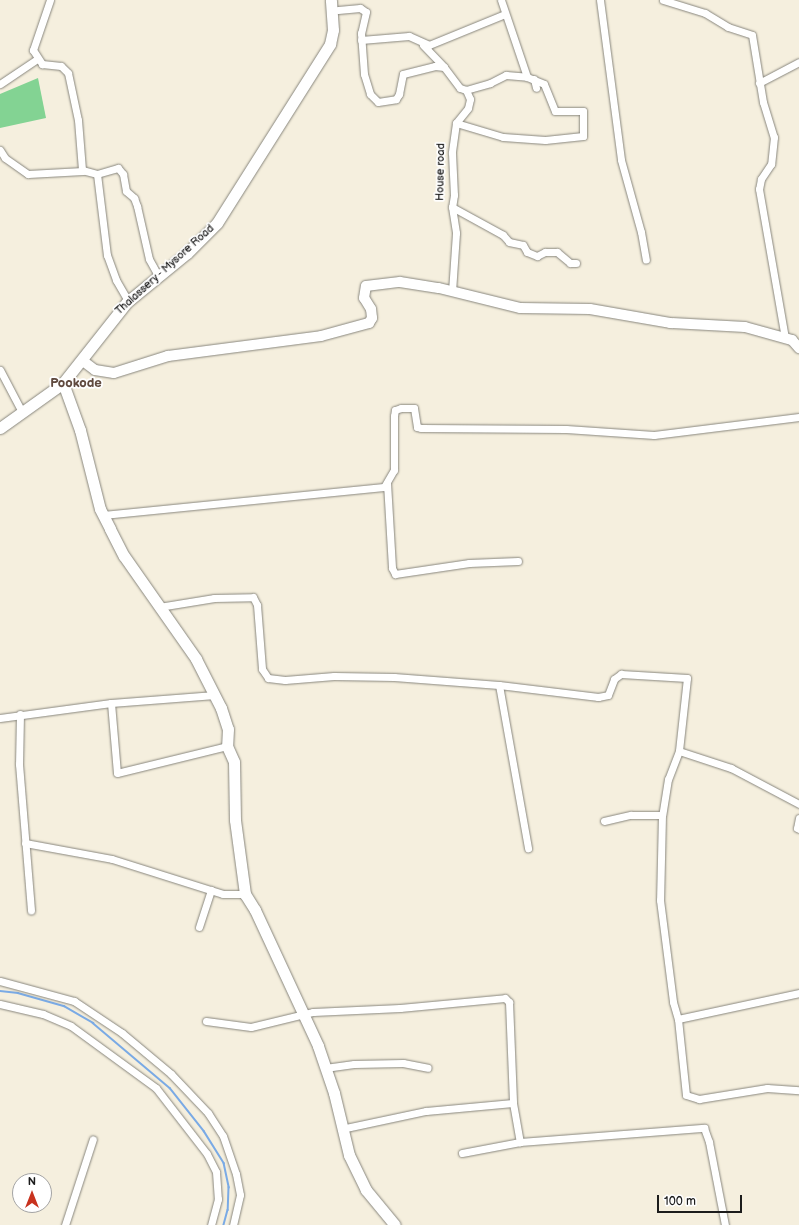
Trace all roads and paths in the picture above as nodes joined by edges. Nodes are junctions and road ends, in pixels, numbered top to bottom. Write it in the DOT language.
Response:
graph roads {
  1 [pos="50,0"];
  2 [pos="330,0"];
  3 [pos="501,0"];
  4 [pos="600,0"];
  5 [pos="662,0"];
  6 [pos="337,5"];
  7 [pos="505,14"];
  8 [pos="361,40"];
  9 [pos="423,45"];
  10 [pos="37,59"];
  11 [pos="799,62"];
  12 [pos="444,67"];
  13 [pos="527,77"];
  14 [pos="534,80"];
  15 [pos="759,83"];
  16 [pos="0,84"];
  17 [pos="536,88"];
  18 [pos="466,90"];
  19 [pos="456,123"];
  20 [pos="0,150"];
  21 [pos="83,171"];
  22 [pos="98,174"];
  23 [pos="452,207"];
  24 [pos="646,260"];
  25 [pos="576,263"];
  26 [pos="158,275"];
  27 [pos="452,291"];
  28 [pos="128,301"];
  29 [pos="785,338"];
  30 [pos="799,348"];
  31 [pos="83,361"];
  32 [pos="0,370"];
  33 [pos="64,383"];
  34 [pos="21,410"];
  35 [pos="799,417"];
  36 [pos="4,426"];
  37 [pos="388,483"];
  38 [pos="103,515"];
  39 [pos="518,561"];
  40 [pos="159,607"];
  41 [pos="499,685"];
  42 [pos="215,695"];
  43 [pos="111,703"];
  44 [pos="20,714"];
  45 [pos="0,718"];
  46 [pos="227,746"];
  47 [pos="679,751"];
  48 [pos="799,804"];
  49 [pos="662,815"];
  50 [pos="799,818"];
  51 [pos="604,821"];
  52 [pos="799,829"];
  53 [pos="25,843"];
  54 [pos="528,848"];
  55 [pos="211,890"];
  56 [pos="245,894"];
  57 [pos="31,911"];
  58 [pos="199,927"];
  59 [pos="0,981"];
  60 [pos="799,993"];
  61 [pos="0,1004"];
  62 [pos="305,1015"];
  63 [pos="678,1019"];
  64 [pos="206,1021"];
  65 [pos="325,1068"];
  66 [pos="428,1068"];
  67 [pos="799,1090"];
  68 [pos="513,1103"];
  69 [pos="341,1129"];
  70 [pos="93,1139"];
  71 [pos="520,1142"];
  72 [pos="462,1153"];
  73 [pos="65,1225"];
  74 [pos="211,1225"];
  75 [pos="233,1225"];
  76 [pos="395,1225"];
  77 [pos="725,1225"];
  1 -- 10 [label="street"];
  2 -- 26 [label="main road, Thalassery - Mysore Road"];
  3 -- 7 [label="street"];
  4 -- 24 [label="street"];
  5 -- 15 [label="street"];
  6 -- 8 [label="street"];
  6 -- 31 [label="main road"];
  7 -- 9 [label="street"];
  7 -- 13 [label="street"];
  8 -- 9 [label="street"];
  8 -- 12 [label="street"];
  9 -- 12 [label="street"];
  10 -- 16 [label="street"];
  10 -- 21 [label="street"];
  11 -- 15 [label="street"];
  12 -- 18 [label="street"];
  13 -- 14 [label="street"];
  13 -- 18 [label="street"];
  14 -- 17 [label="street"];
  14 -- 19 [label="street"];
  15 -- 29 [label="street"];
  18 -- 19 [label="street"];
  19 -- 23 [label="street, House road"];
  20 -- 21 [label="street"];
  21 -- 22 [label="street"];
  22 -- 26 [label="street"];
  22 -- 28 [label="street"];
  23 -- 25 [label="street, House road"];
  23 -- 27 [label="street"];
  26 -- 28 [label="main road, Thalassery - Mysore Road"];
  27 -- 29 [label="street"];
  27 -- 31 [label="street"];
  28 -- 31 [label="main road, Thalassery - Mysore Road"];
  29 -- 30 [label="street"];
  31 -- 33 [label="main road, Thalassery - Mysore Road"];
  32 -- 34 [label="street"];
  33 -- 34 [label="main road, Thalassery - Mysore Road"];
  33 -- 36 [label="main road"];
  33 -- 38 [label="main road"];
  34 -- 36 [label="main road, Thalassery - Mysore Road"];
  35 -- 37 [label="street"];
  37 -- 38 [label="street"];
  37 -- 39 [label="street"];
  38 -- 40 [label="main road"];
  40 -- 41 [label="street"];
  40 -- 42 [label="main road"];
  41 -- 47 [label="street"];
  41 -- 54 [label="street"];
  42 -- 43 [label="street"];
  42 -- 46 [label="main road"];
  43 -- 44 [label="street"];
  43 -- 46 [label="street"];
  44 -- 45 [label="street"];
  44 -- 53 [label="street"];
  46 -- 56 [label="main road"];
  47 -- 48 [label="street"];
  47 -- 49 [label="street"];
  49 -- 51 [label="street"];
  49 -- 63 [label="street"];
  50 -- 52 [label="street"];
  53 -- 55 [label="street"];
  53 -- 57 [label="street"];
  55 -- 56 [label="street"];
  55 -- 58 [label="street"];
  56 -- 62 [label="main road"];
  59 -- 75 [label="street"];
  60 -- 63 [label="street"];
  61 -- 74 [label="street"];
  62 -- 64 [label="street"];
  62 -- 65 [label="main road"];
  62 -- 68 [label="street"];
  63 -- 67 [label="street"];
  65 -- 66 [label="street"];
  65 -- 69 [label="main road"];
  68 -- 69 [label="street"];
  68 -- 71 [label="street"];
  69 -- 76 [label="main road"];
  70 -- 73 [label="street"];
  71 -- 72 [label="street"];
  71 -- 77 [label="street"];
}
